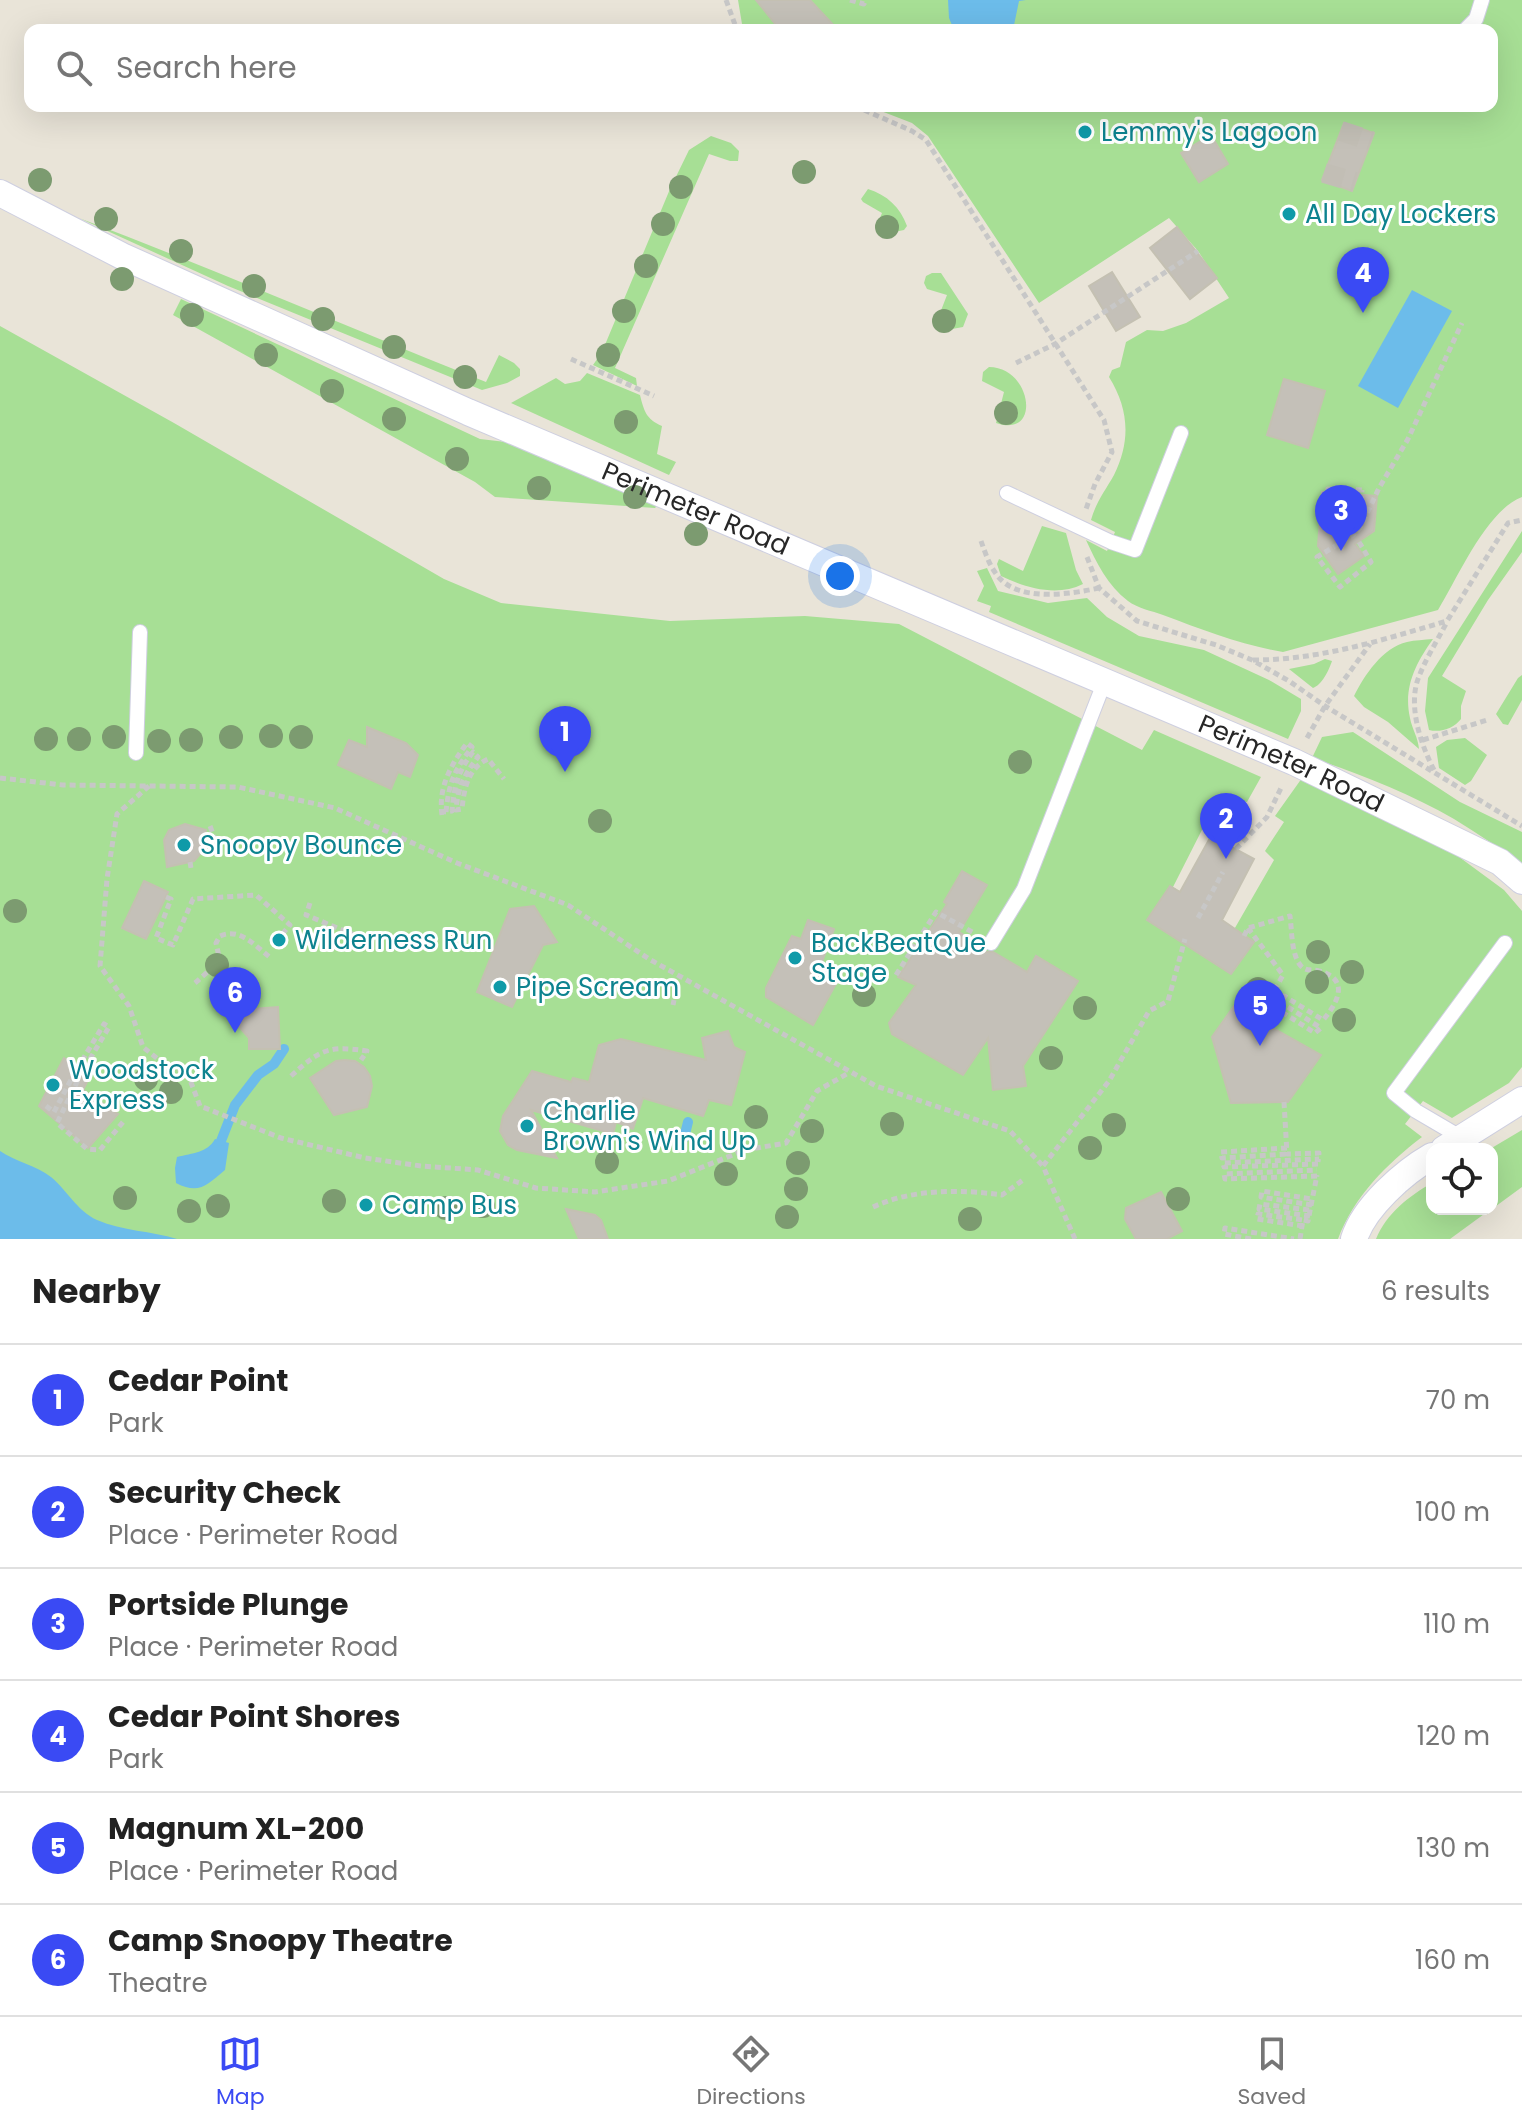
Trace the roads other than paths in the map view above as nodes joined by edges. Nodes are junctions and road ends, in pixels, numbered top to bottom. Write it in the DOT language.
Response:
graph roads {
  1 [pos="1482,0"];
  2 [pos="1471,24"];
  3 [pos="0,193"];
  4 [pos="1181,433"];
  5 [pos="1007,493"];
  6 [pos="140,632"];
  7 [pos="1104,683"];
  8 [pos="136,753"];
  9 [pos="1522,881"];
  10 [pos="991,943"];
  11 [pos="1505,943"];
  12 [pos="1522,1100"];
  13 [pos="1452,1143"];
  14 [pos="1455,1143"];
  15 [pos="1426,1159"];
  16 [pos="1354,1239"];
  1 -- 2 [label="lane"];
  3 -- 7 [label="street, Perimeter Road"];
  4 -- 5 [label="lane"];
  6 -- 8 [label="lane"];
  7 -- 9 [label="street, Perimeter Road"];
  7 -- 10 [label="lane"];
  11 -- 13 [label="lane"];
  12 -- 14 [label="street"];
  15 -- 16 [label="street"];
}
